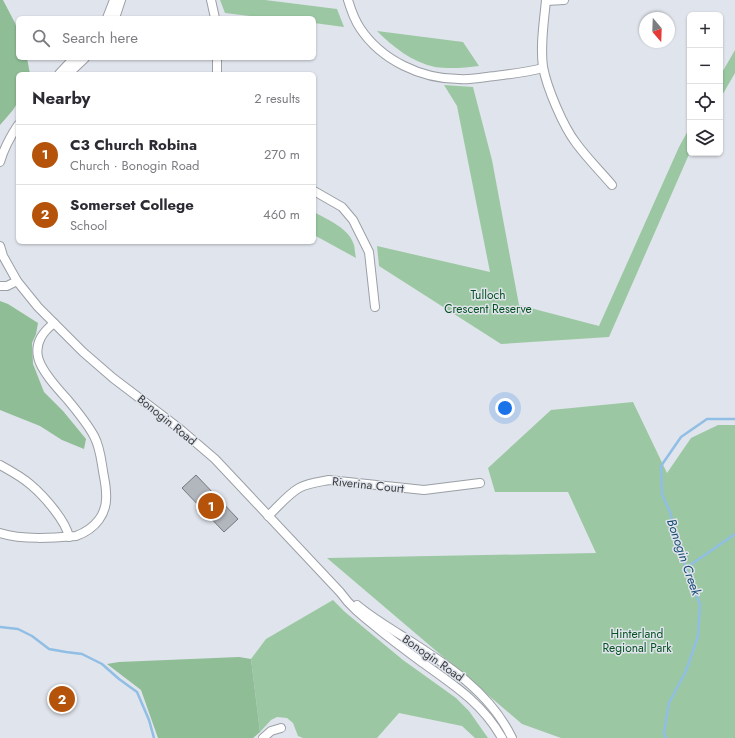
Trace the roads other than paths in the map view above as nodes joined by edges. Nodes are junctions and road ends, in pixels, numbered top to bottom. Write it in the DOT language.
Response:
graph roads {
  1 [pos="114,0"];
  2 [pos="121,0"];
  3 [pos="211,0"];
  4 [pos="348,0"];
  5 [pos="546,0"];
  6 [pos="564,0"];
  7 [pos="108,16"];
  8 [pos="115,16"];
  9 [pos="215,16"];
  10 [pos="72,60"];
  11 [pos="83,60"];
  12 [pos="217,60"];
  13 [pos="543,68"];
  14 [pos="61,72"];
  15 [pos="70,72"];
  16 [pos="217,72"];
  17 [pos="16,128"];
  18 [pos="0,162"];
  19 [pos="612,185"];
  20 [pos="316,192"];
  21 [pos="0,246"];
  22 [pos="17,281"];
  23 [pos="0,286"];
  24 [pos="375,307"];
  25 [pos="54,323"];
  26 [pos="0,465"];
  27 [pos="480,483"];
  28 [pos="268,516"];
  29 [pos="0,533"];
  30 [pos="69,537"];
  31 [pos="340,592"];
  32 [pos="428,652"];
  33 [pos="473,701"];
  34 [pos="282,728"];
  35 [pos="263,738"];
  36 [pos="502,738"];
  37 [pos="512,738"];
  1 -- 7 [label="street"];
  2 -- 8 [label="street"];
  3 -- 9 [label="street"];
  4 -- 13 [label="street"];
  5 -- 6 [label="street"];
  5 -- 13 [label="street"];
  10 -- 14 [label="street"];
  11 -- 15 [label="street"];
  12 -- 16 [label="street"];
  13 -- 19 [label="street"];
  17 -- 18 [label="street"];
  20 -- 24 [label="street"];
  21 -- 22 [label="street, Bonogin Road"];
  22 -- 23 [label="street"];
  22 -- 25 [label="street, Bonogin Road"];
  25 -- 28 [label="street, Bonogin Road"];
  25 -- 30 [label="street"];
  26 -- 30 [label="street"];
  27 -- 28 [label="street, Riverina Court"];
  28 -- 31 [label="street, Bonogin Road"];
  29 -- 30 [label="street"];
  31 -- 32 [label="street, Bonogin Road"];
  31 -- 33 [label="street, Bonogin Road"];
  32 -- 33 [label="street"];
  32 -- 37 [label="street, Bonogin Road"];
  33 -- 36 [label="street, Bonogin Road"];
  34 -- 35 [label="street"];
}
